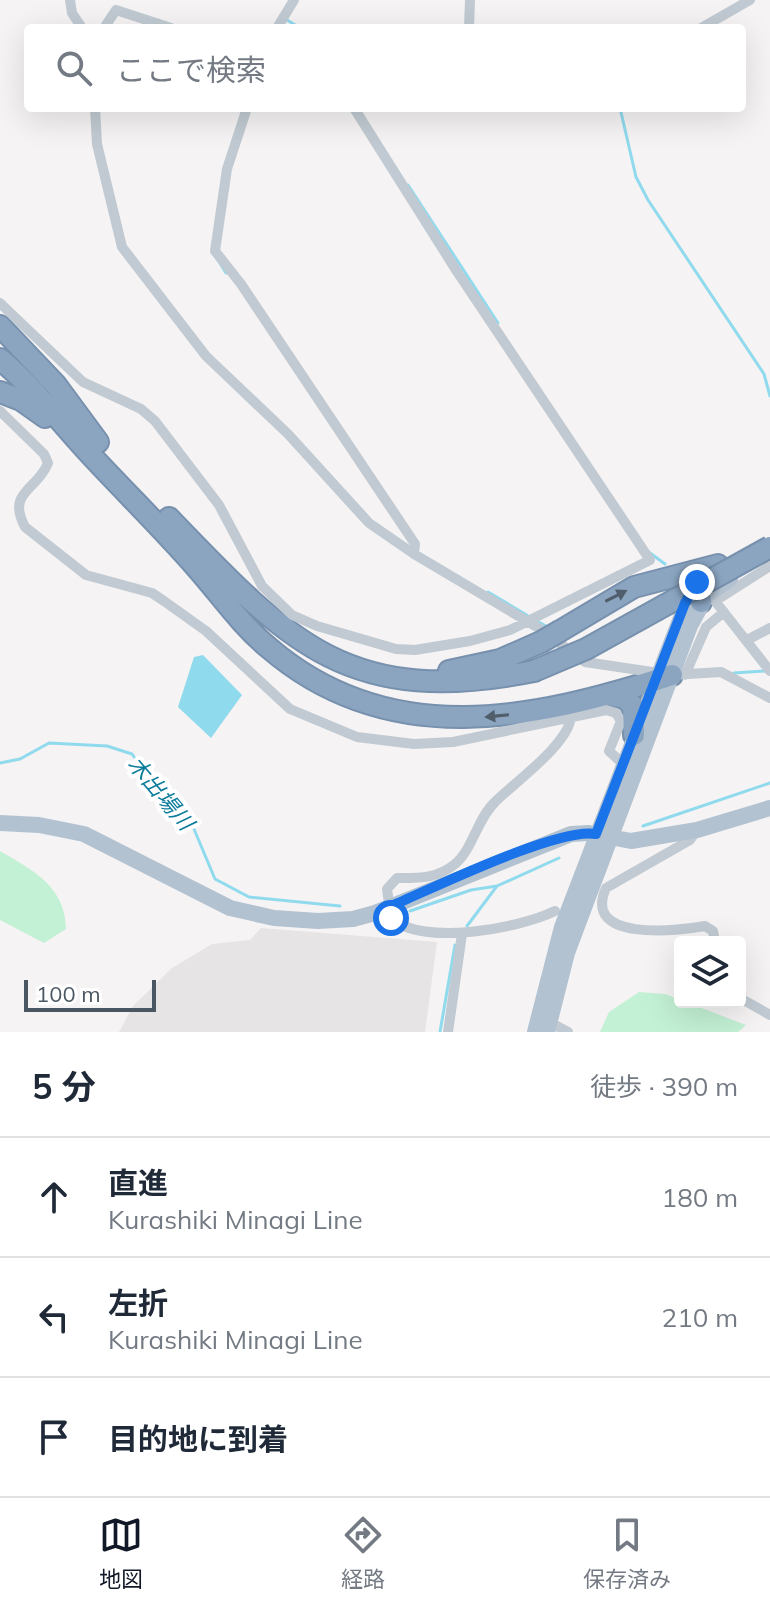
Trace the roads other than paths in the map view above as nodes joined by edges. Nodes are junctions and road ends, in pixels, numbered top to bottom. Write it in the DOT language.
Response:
graph roads {
  1 [pos="70,0"];
  2 [pos="294,0"];
  3 [pos="470,0"];
  4 [pos="750,0"];
  5 [pos="79,24"];
  6 [pos="107,24"];
  7 [pos="159,24"];
  8 [pos="285,24"];
  9 [pos="469,24"];
  10 [pos="708,24"];
  11 [pos="95,112"];
  12 [pos="246,112"];
  13 [pos="357,112"];
  14 [pos="0,303"];
  15 [pos="0,326"];
  16 [pos="0,347"];
  17 [pos="0,359"];
  18 [pos="0,392"];
  19 [pos="0,411"];
  20 [pos="93,447"];
  21 [pos="770,536"];
  22 [pos="770,547"];
  23 [pos="414,554"];
  24 [pos="770,557"];
  25 [pos="718,565"];
  26 [pos="770,566"];
  27 [pos="196,567"];
  28 [pos="706,600"];
  29 [pos="532,620"];
  30 [pos="770,628"];
  31 [pos="747,640"];
  32 [pos="327,655"];
  33 [pos="534,671"];
  34 [pos="770,671"];
  35 [pos="667,676"];
  36 [pos="606,695"];
  37 [pos="770,698"];
  38 [pos="571,716"];
  39 [pos="634,735"];
  40 [pos="623,764"];
  41 [pos="770,808"];
  42 [pos="0,823"];
  43 [pos="697,830"];
  44 [pos="603,836"];
  45 [pos="389,907"];
  46 [pos="555,911"];
  47 [pos="462,934"];
  48 [pos="714,936"];
  49 [pos="746,1001"];
  50 [pos="770,1015"];
  51 [pos="543,1029"];
  52 [pos="448,1032"];
  53 [pos="568,1032"];
  1 -- 5 [label="street"];
  2 -- 8 [label="street"];
  3 -- 9 [label="street"];
  4 -- 10 [label="street"];
  6 -- 7 [label="street"];
  11 -- 23 [label="street"];
  12 -- 23 [label="street"];
  13 -- 29 [label="street"];
  14 -- 29 [label="street"];
  15 -- 20 [label="highway"];
  16 -- 20 [label="highway"];
  17 -- 20 [label="highway"];
  18 -- 20 [label="highway"];
  19 -- 38 [label="street"];
  20 -- 27 [label="highway"];
  20 -- 32 [label="highway"];
  21 -- 25 [label="main road"];
  22 -- 33 [label="highway, bridge"];
  23 -- 29 [label="street"];
  24 -- 28 [label="main road"];
  25 -- 28 [label="highway"];
  26 -- 28 [label="street"];
  27 -- 33 [label="highway"];
  36 -- 27 [label="highway, one-way"];
  28 -- 31 [label="street"];
  32 -- 28 [label="highway, one-way, bridge"];
  28 -- 35 [label="main road"];
  29 -- 35 [label="street"];
  30 -- 31 [label="street"];
  31 -- 34 [label="street"];
  32 -- 33 [label="highway"];
  35 -- 36 [label="highway"];
  35 -- 37 [label="street"];
  35 -- 39 [label="main road"];
  35 -- 44 [label="main road"];
  36 -- 39 [label="highway"];
  38 -- 40 [label="street"];
  38 -- 45 [label="street"];
  39 -- 40 [label="main road"];
  40 -- 44 [label="main road"];
  41 -- 43 [label="main road"];
  42 -- 45 [label="main road"];
  43 -- 44 [label="main road"];
  43 -- 48 [label="street"];
  44 -- 45 [label="main road"];
  44 -- 51 [label="main road"];
  45 -- 47 [label="street"];
  46 -- 47 [label="street"];
  47 -- 52 [label="street"];
  49 -- 50 [label="street"];
  51 -- 53 [label="street"];
}
